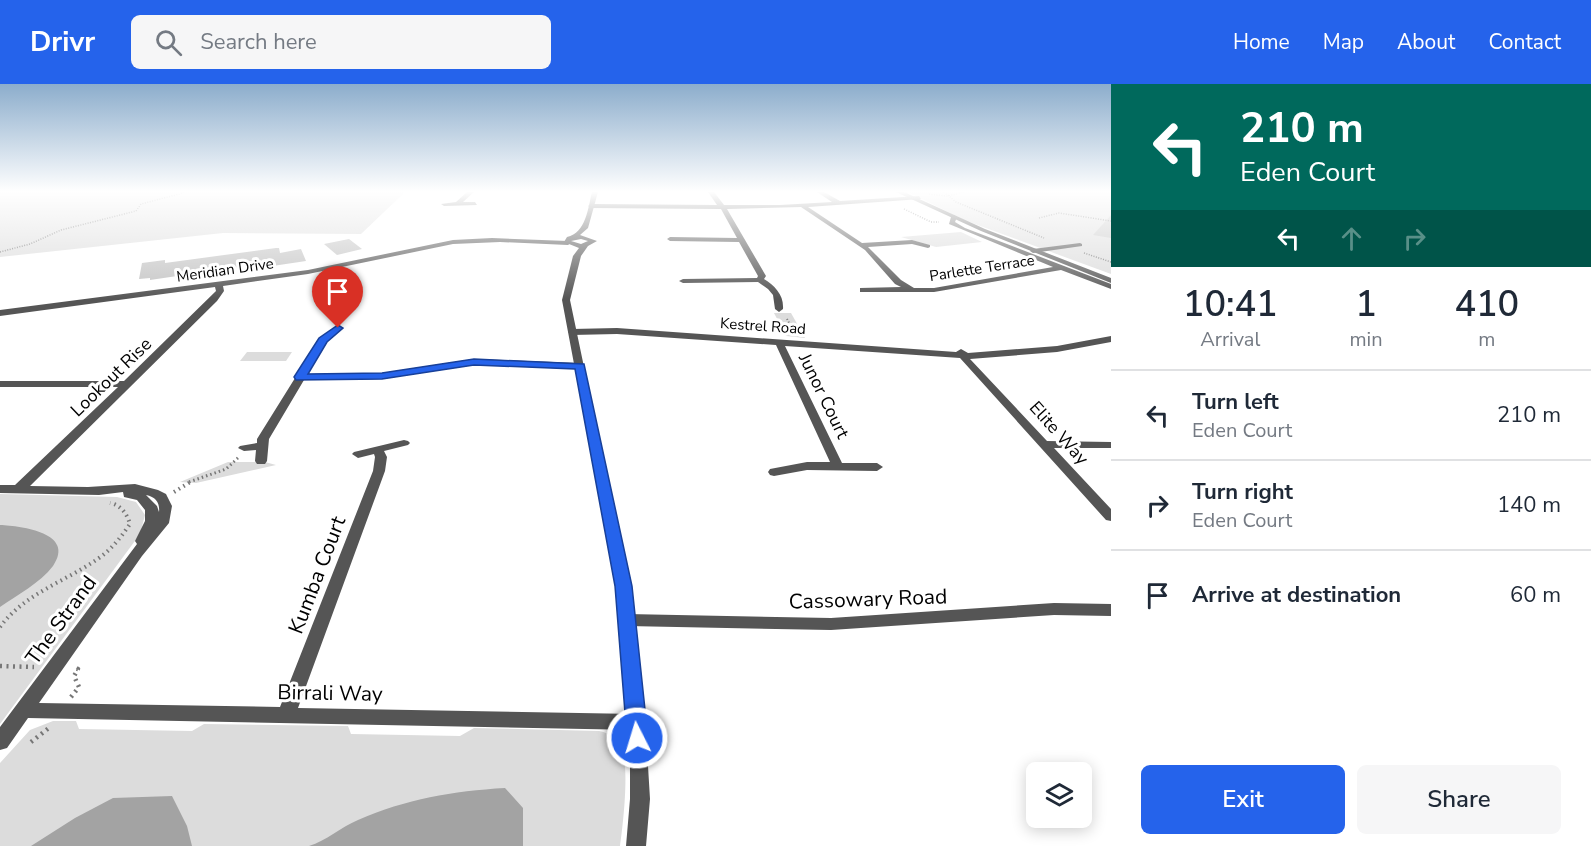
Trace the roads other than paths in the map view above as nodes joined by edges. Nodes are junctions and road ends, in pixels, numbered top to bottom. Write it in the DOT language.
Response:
graph roads {
  1 [pos="585,228"];
  2 [pos="737,228"];
  3 [pos="835,228"];
  4 [pos="960,228"];
  5 [pos="979,228"];
  6 [pos="589,238"];
  7 [pos="670,239"];
  8 [pos="743,240"];
  9 [pos="574,244"];
  10 [pos="1080,244"];
  11 [pos="861,245"];
  12 [pos="928,246"];
  13 [pos="1036,252"];
  14 [pos="1060,268"];
  15 [pos="1111,279"];
  16 [pos="759,280"];
  17 [pos="683,281"];
  18 [pos="219,285"];
  19 [pos="1111,287"];
  20 [pos="909,289"];
  21 [pos="863,290"];
  22 [pos="779,309"];
  23 [pos="0,312"];
  24 [pos="338,328"];
  25 [pos="572,330"];
  26 [pos="1111,339"];
  27 [pos="779,342"];
  28 [pos="963,355"];
  29 [pos="579,363"];
  30 [pos="300,377"];
  31 [pos="0,384"];
  32 [pos="128,384"];
  33 [pos="404,443"];
  34 [pos="1044,444"];
  35 [pos="1111,446"];
  36 [pos="261,447"];
  37 [pos="378,450"];
  38 [pos="242,451"];
  39 [pos="358,454"];
  40 [pos="261,461"];
  41 [pos="838,466"];
  42 [pos="878,467"];
  43 [pos="774,472"];
  44 [pos="0,489"];
  45 [pos="19,489"];
  46 [pos="92,490"];
  47 [pos="1111,517"];
  48 [pos="137,553"];
  49 [pos="1111,610"];
  50 [pos="627,620"];
  51 [pos="23,710"];
  52 [pos="286,715"];
  53 [pos="636,722"];
  54 [pos="0,742"];
  55 [pos="636,846"];
  1 -- 6 [label="street"];
  1 -- 9 [label="street"];
  2 -- 8 [label="street"];
  3 -- 11 [label="street, Parlette Terrace"];
  4 -- 14 [label="street"];
  5 -- 13 [label="street"];
  6 -- 9 [label="street, Meridian Drive"];
  6 -- 9 [label="street"];
  7 -- 8 [label="street"];
  8 -- 16 [label="street"];
  9 -- 18 [label="street, Meridian Drive"];
  9 -- 25 [label="street"];
  10 -- 13 [label="lane"];
  11 -- 12 [label="street"];
  11 -- 20 [label="street, Parlette Terrace"];
  13 -- 15 [label="street"];
  14 -- 19 [label="street"];
  14 -- 20 [label="street, Parlette Terrace"];
  16 -- 17 [label="street"];
  16 -- 22 [label="street"];
  18 -- 23 [label="street, Meridian Drive"];
  18 -- 32 [label="street, Lookout Rise"];
  20 -- 21 [label="street, Parlette Terrace"];
  24 -- 30 [label="street"];
  25 -- 27 [label="street, Kestrel Road"];
  25 -- 29 [label="street"];
  26 -- 28 [label="street, Kestrel Road"];
  27 -- 28 [label="street, Kestrel Road"];
  27 -- 41 [label="street, Junor Court"];
  28 -- 34 [label="street, Elite Way"];
  29 -- 30 [label="street"];
  29 -- 50 [label="street"];
  30 -- 36 [label="street"];
  31 -- 32 [label="street"];
  32 -- 45 [label="street, Lookout Rise"];
  33 -- 37 [label="street"];
  34 -- 35 [label="street"];
  34 -- 47 [label="street, Elite Way"];
  36 -- 38 [label="street"];
  36 -- 40 [label="street"];
  37 -- 39 [label="street"];
  37 -- 52 [label="street, Kumba Court"];
  41 -- 42 [label="street, Junor Court"];
  41 -- 43 [label="street, Junor Court"];
  44 -- 45 [label="street, The Strand"];
  45 -- 46 [label="street, The Strand"];
  46 -- 48 [label="street, The Strand"];
  46 -- 48 [label="street, The Strand"];
  48 -- 51 [label="street, The Strand"];
  49 -- 50 [label="street, Cassowary Road"];
  50 -- 53 [label="street"];
  51 -- 52 [label="street, Birrali Way"];
  51 -- 54 [label="street, The Strand"];
  52 -- 53 [label="street, Birrali Way"];
  53 -- 55 [label="street"];
}
